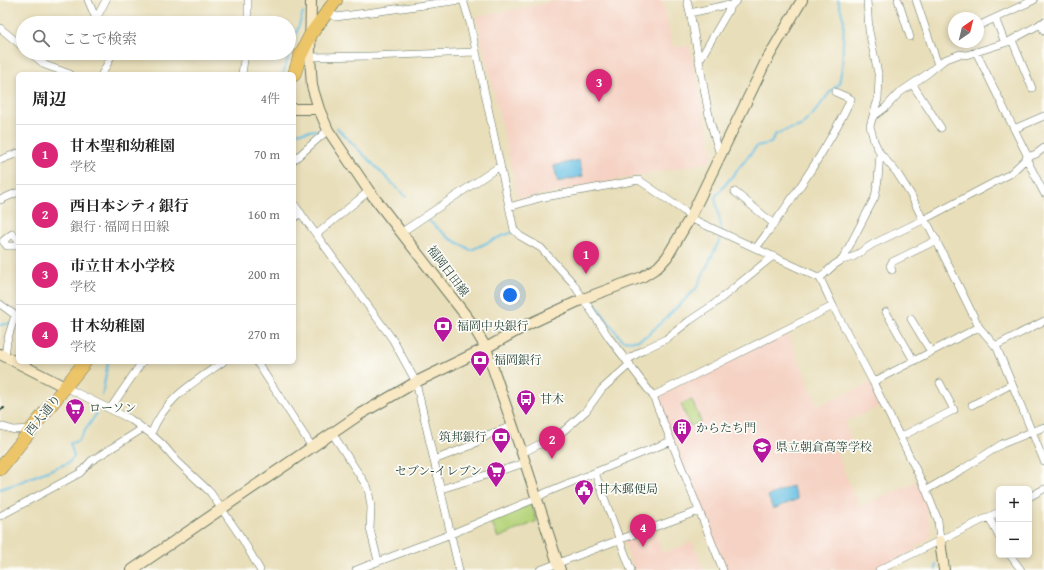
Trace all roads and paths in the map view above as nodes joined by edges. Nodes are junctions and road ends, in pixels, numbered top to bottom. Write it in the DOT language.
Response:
graph roads {
  1 [pos="88,0"];
  2 [pos="106,0"];
  3 [pos="248,0"];
  4 [pos="311,0"];
  5 [pos="336,0"];
  6 [pos="462,0"];
  7 [pos="687,0"];
  8 [pos="737,0"];
  9 [pos="802,0"];
  10 [pos="867,0"];
  11 [pos="898,0"];
  12 [pos="916,0"];
  13 [pos="1034,0"];
  14 [pos="730,6"];
  15 [pos="328,11"];
  16 [pos="690,13"];
  17 [pos="96,16"];
  18 [pos="100,16"];
  19 [pos="248,16"];
  20 [pos="995,18"];
  21 [pos="984,23"];
  22 [pos="1042,23"];
  23 [pos="0,28"];
  24 [pos="1044,31"];
  25 [pos="311,34"];
  26 [pos="910,37"];
  27 [pos="16,41"];
  28 [pos="1009,41"];
  29 [pos="476,52"];
  30 [pos="976,52"];
  31 [pos="310,56"];
  32 [pos="39,60"];
  33 [pos="109,60"];
  34 [pos="244,60"];
  35 [pos="699,61"];
  36 [pos="938,65"];
  37 [pos="64,72"];
  38 [pos="103,72"];
  39 [pos="242,72"];
  40 [pos="295,72"];
  41 [pos="913,85"];
  42 [pos="1032,88"];
  43 [pos="835,92"];
  44 [pos="296,109"];
  45 [pos="319,109"];
  46 [pos="874,116"];
  47 [pos="1044,116"];
  48 [pos="940,128"];
  49 [pos="1014,129"];
  50 [pos="328,130"];
  51 [pos="1044,148"];
  52 [pos="880,153"];
  53 [pos="16,154"];
  54 [pos="720,155"];
  55 [pos="1027,157"];
  56 [pos="296,158"];
  57 [pos="0,160"];
  58 [pos="500,166"];
  59 [pos="369,191"];
  60 [pos="735,192"];
  61 [pos="16,193"];
  62 [pos="1044,193"];
  63 [pos="0,200"];
  64 [pos="509,206"];
  65 [pos="296,207"];
  66 [pos="301,213"];
  67 [pos="296,217"];
  68 [pos="690,218"];
  69 [pos="923,220"];
  70 [pos="774,224"];
  71 [pos="402,232"];
  72 [pos="317,234"];
  73 [pos="16,238"];
  74 [pos="937,240"];
  75 [pos="16,246"];
  76 [pos="756,248"];
  77 [pos="774,256"];
  78 [pos="842,260"];
  79 [pos="892,270"];
  80 [pos="820,278"];
  81 [pos="583,299"];
  82 [pos="0,304"];
  83 [pos="833,306"];
  84 [pos="16,312"];
  85 [pos="886,312"];
  86 [pos="16,316"];
  87 [pos="911,319"];
  88 [pos="1044,322"];
  89 [pos="979,327"];
  90 [pos="995,346"];
  91 [pos="486,348"];
  92 [pos="931,352"];
  93 [pos="3,355"];
  94 [pos="914,361"];
  95 [pos="16,362"];
  96 [pos="628,362"];
  97 [pos="20,364"];
  98 [pos="83,364"];
  99 [pos="141,364"];
  100 [pos="220,364"];
  101 [pos="258,364"];
  102 [pos="416,382"];
  103 [pos="873,382"];
  104 [pos="940,383"];
  105 [pos="1012,384"];
  106 [pos="65,387"];
  107 [pos="652,396"];
  108 [pos="972,405"];
  109 [pos="110,409"];
  110 [pos="0,426"];
  111 [pos="513,426"];
  112 [pos="1044,427"];
  113 [pos="32,429"];
  114 [pos="142,429"];
  115 [pos="332,432"];
  116 [pos="1031,432"];
  117 [pos="151,434"];
  118 [pos="900,437"];
  119 [pos="671,441"];
  120 [pos="312,447"];
  121 [pos="524,458"];
  122 [pos="434,460"];
  123 [pos="1044,461"];
  124 [pos="0,468"];
  125 [pos="595,473"];
  126 [pos="441,489"];
  127 [pos="1044,489"];
  128 [pos="926,490"];
  129 [pos="1032,495"];
  130 [pos="537,498"];
  131 [pos="222,508"];
  132 [pos="699,512"];
  133 [pos="996,514"];
  134 [pos="0,516"];
  135 [pos="989,517"];
  136 [pos="996,530"];
  137 [pos="452,534"];
  138 [pos="620,539"];
  139 [pos="940,540"];
  140 [pos="1012,558"];
  141 [pos="378,561"];
  142 [pos="559,567"];
  143 [pos="132,570"];
  144 [pos="260,570"];
  145 [pos="356,570"];
  146 [pos="459,570"];
  147 [pos="540,570"];
  148 [pos="631,570"];
  149 [pos="723,570"];
  150 [pos="879,570"];
  151 [pos="944,570"];
  152 [pos="1021,570"];
  1 -- 17 [label="street"];
  2 -- 18 [label="street"];
  3 -- 19 [label="street"];
  4 -- 25 [label="street, 福岡日田線"];
  5 -- 15 [label="highway"];
  6 -- 15 [label="street"];
  6 -- 29 [label="street"];
  7 -- 16 [label="street"];
  8 -- 14 [label="street"];
  9 -- 54 [label="street"];
  10 -- 46 [label="street"];
  11 -- 26 [label="street"];
  12 -- 36 [label="street"];
  13 -- 20 [label="street"];
  14 -- 16 [label="street"];
  14 -- 35 [label="street"];
  15 -- 25 [label="highway"];
  16 -- 35 [label="street"];
  20 -- 21 [label="street"];
  20 -- 28 [label="street"];
  22 -- 24 [label="street"];
  22 -- 28 [label="street"];
  23 -- 27 [label="street"];
  25 -- 31 [label="street, 福岡日田線"];
  25 -- 40 [label="highway"];
  28 -- 30 [label="street"];
  28 -- 42 [label="street"];
  29 -- 31 [label="street"];
  29 -- 58 [label="street"];
  30 -- 36 [label="street"];
  30 -- 49 [label="street"];
  31 -- 45 [label="street, 福岡日田線"];
  32 -- 37 [label="street"];
  33 -- 38 [label="street"];
  34 -- 39 [label="street"];
  35 -- 54 [label="street"];
  36 -- 41 [label="street"];
  41 -- 46 [label="street"];
  41 -- 48 [label="street"];
  43 -- 70 [label="street"];
  44 -- 45 [label="street"];
  45 -- 50 [label="street, 福岡日田線"];
  46 -- 52 [label="street"];
  47 -- 49 [label="street"];
  49 -- 55 [label="street"];
  50 -- 56 [label="street"];
  50 -- 59 [label="street, 福岡日田線"];
  51 -- 55 [label="street"];
  52 -- 69 [label="street"];
  52 -- 78 [label="street"];
  53 -- 57 [label="street"];
  54 -- 68 [label="street"];
  55 -- 62 [label="street"];
  55 -- 69 [label="street"];
  58 -- 64 [label="street"];
  58 -- 71 [label="street"];
  59 -- 71 [label="street, 福岡日田線"];
  59 -- 72 [label="street"];
  60 -- 70 [label="street"];
  61 -- 63 [label="street"];
  64 -- 68 [label="street"];
  64 -- 81 [label="street"];
  65 -- 66 [label="street"];
  66 -- 67 [label="street"];
  66 -- 72 [label="street"];
  68 -- 76 [label="street"];
  68 -- 81 [label="street"];
  69 -- 74 [label="street"];
  69 -- 78 [label="street"];
  70 -- 76 [label="street"];
  71 -- 91 [label="street, 福岡日田線"];
  72 -- 102 [label="street"];
  73 -- 75 [label="street"];
  74 -- 79 [label="street"];
  74 -- 89 [label="street"];
  76 -- 77 [label="street"];
  77 -- 80 [label="street"];
  77 -- 96 [label="street"];
  78 -- 80 [label="street"];
  80 -- 83 [label="street"];
  81 -- 91 [label="street"];
  81 -- 96 [label="street"];
  82 -- 84 [label="street"];
  83 -- 103 [label="street"];
  83 -- 107 [label="street"];
  85 -- 94 [label="street"];
  86 -- 93 [label="street"];
  87 -- 92 [label="street"];
  88 -- 90 [label="street"];
  89 -- 90 [label="street"];
  89 -- 92 [label="street"];
  90 -- 105 [label="street"];
  91 -- 102 [label="street"];
  91 -- 111 [label="street, 福岡日田線"];
  92 -- 94 [label="street"];
  93 -- 95 [label="street"];
  94 -- 103 [label="street"];
  96 -- 107 [label="street"];
  96 -- 121 [label="street"];
  97 -- 106 [label="street"];
  98 -- 106 [label="highway, 西大通り"];
  99 -- 109 [label="street"];
  100 -- 117 [label="street"];
  101 -- 120 [label="street"];
  102 -- 115 [label="street"];
  102 -- 122 [label="street"];
  103 -- 118 [label="street"];
  104 -- 118 [label="street"];
  105 -- 108 [label="street"];
  105 -- 116 [label="street"];
  106 -- 109 [label="street"];
  106 -- 113 [label="highway, 西大通り"];
  107 -- 119 [label="street"];
  109 -- 114 [label="street"];
  110 -- 113 [label="street"];
  111 -- 121 [label="street, 福岡日田線"];
  111 -- 122 [label="street"];
  112 -- 116 [label="street"];
  113 -- 124 [label="highway, 西大通り"];
  114 -- 117 [label="street"];
  114 -- 134 [label="street"];
  115 -- 120 [label="street"];
  115 -- 141 [label="street"];
  116 -- 123 [label="street"];
  116 -- 128 [label="street"];
  117 -- 131 [label="street"];
  118 -- 128 [label="street"];
  119 -- 125 [label="street"];
  119 -- 132 [label="street"];
  120 -- 131 [label="street"];
  121 -- 126 [label="street"];
  121 -- 130 [label="street, 福岡日田線"];
  122 -- 126 [label="street"];
  125 -- 130 [label="street"];
  125 -- 138 [label="street"];
  126 -- 137 [label="street"];
  127 -- 129 [label="street"];
  128 -- 139 [label="street"];
  130 -- 137 [label="street"];
  130 -- 142 [label="street, 福岡日田線"];
  131 -- 143 [label="street"];
  131 -- 144 [label="street"];
  132 -- 138 [label="street"];
  132 -- 149 [label="street"];
  133 -- 135 [label="street"];
  135 -- 136 [label="street"];
  135 -- 139 [label="street"];
  137 -- 141 [label="street"];
  137 -- 146 [label="street"];
  138 -- 142 [label="street"];
  138 -- 148 [label="street"];
  139 -- 150 [label="street"];
  139 -- 151 [label="street"];
  140 -- 152 [label="street"];
  141 -- 145 [label="street"];
  142 -- 147 [label="street"];
}
